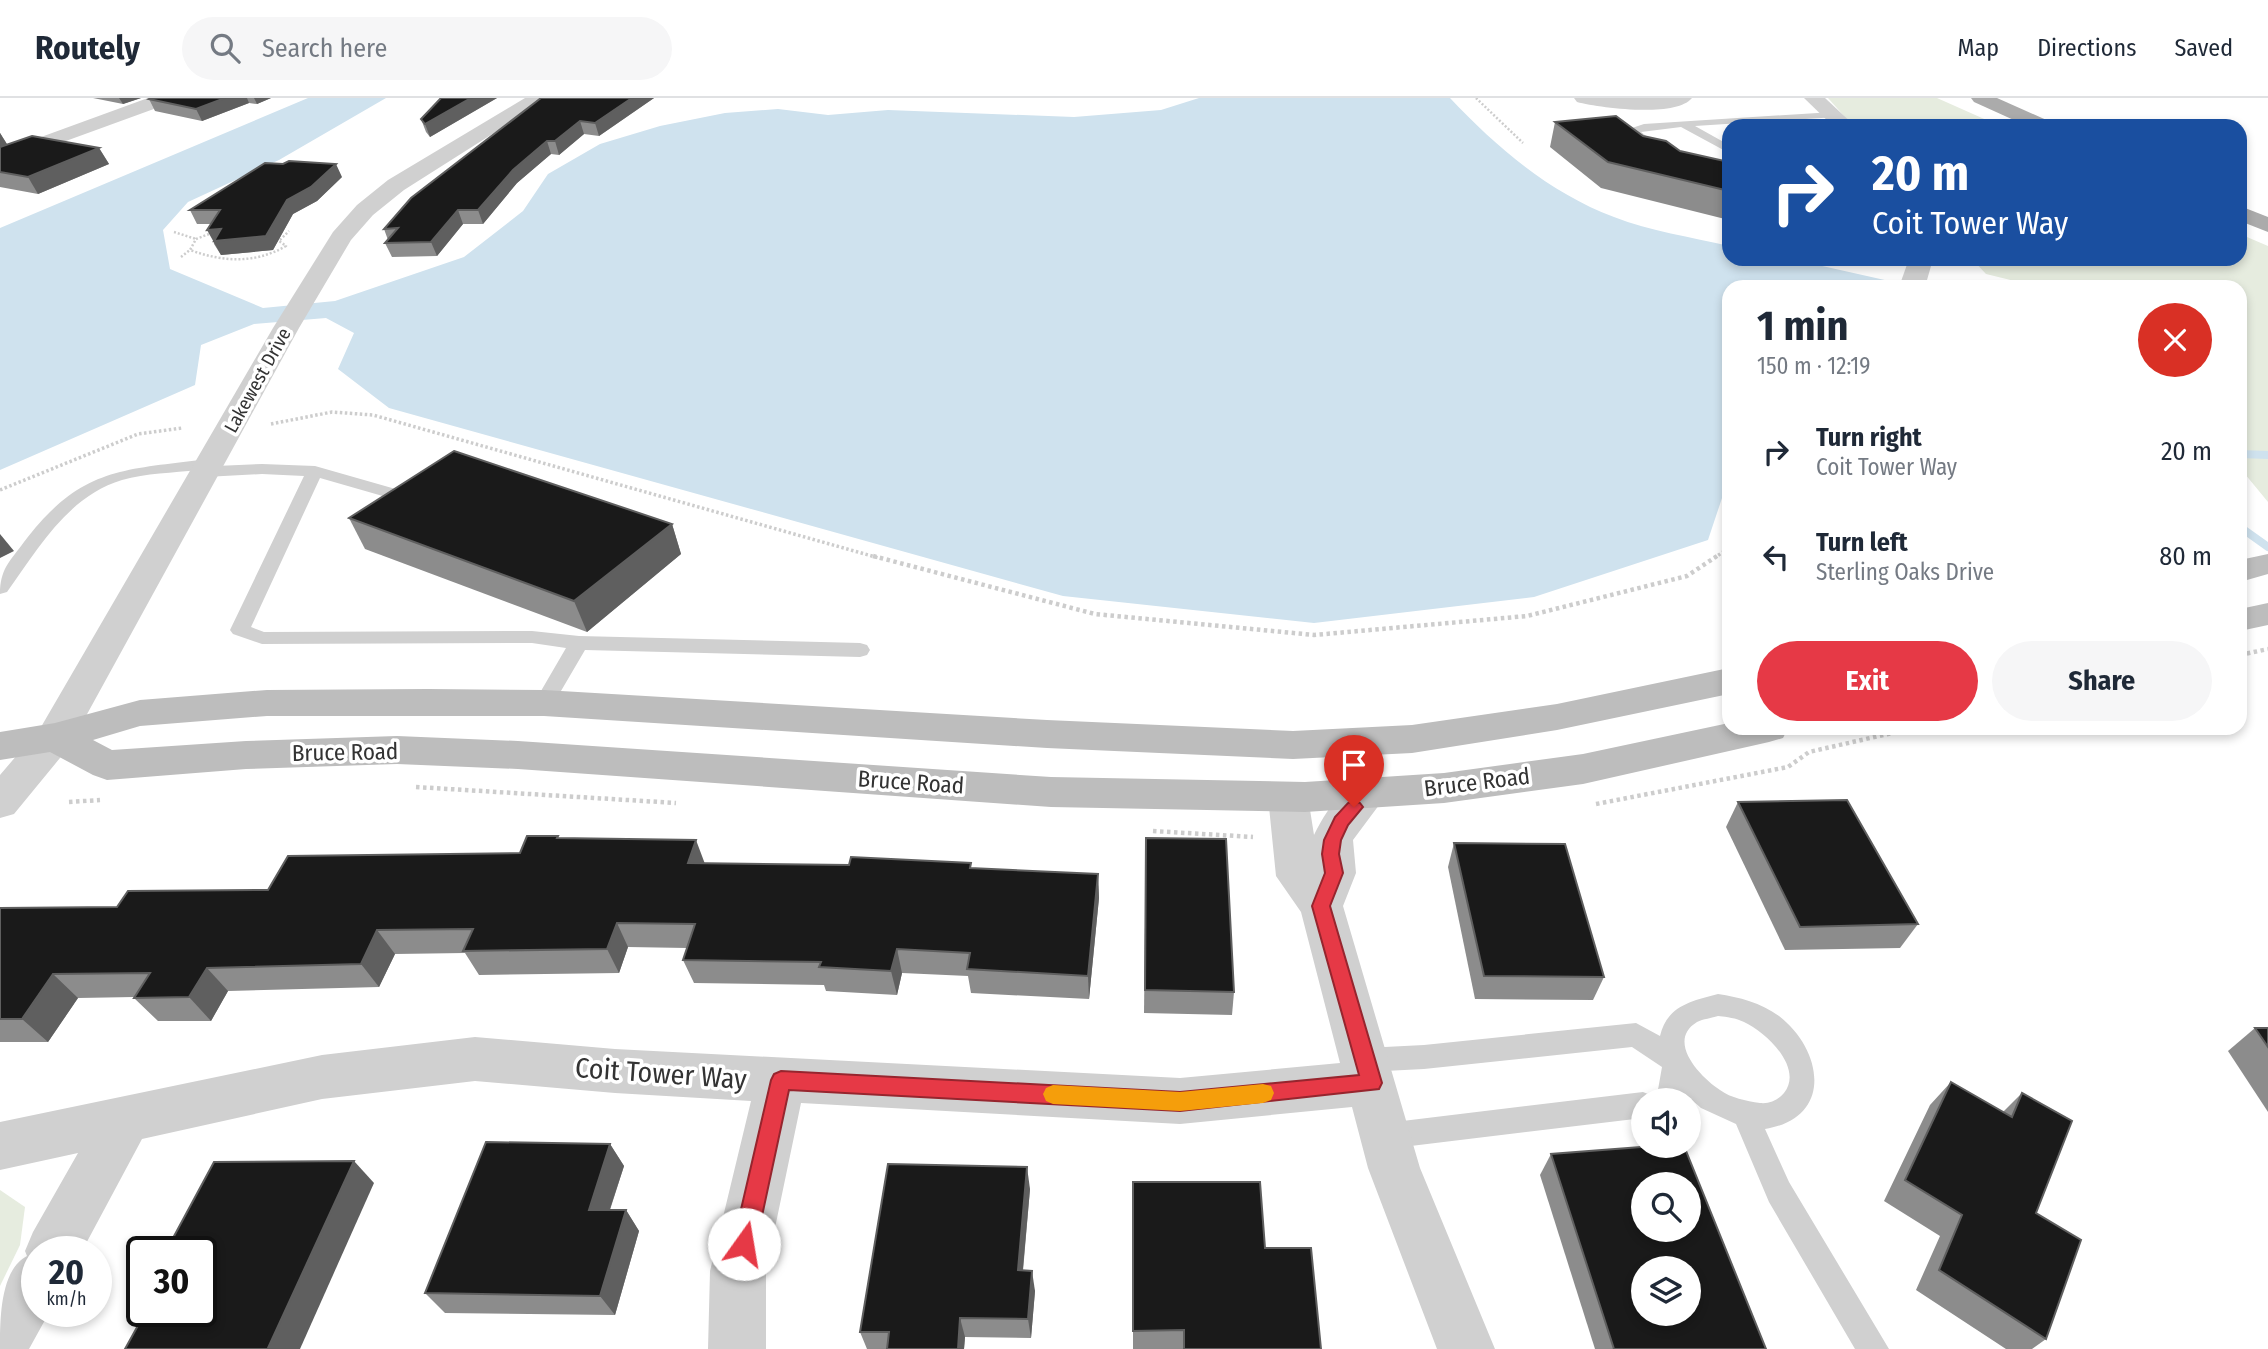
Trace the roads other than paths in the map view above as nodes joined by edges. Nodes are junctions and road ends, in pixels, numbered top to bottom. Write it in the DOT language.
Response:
graph roads {
  1 [pos="166,98"];
  2 [pos="539,98"];
  3 [pos="1584,98"];
  4 [pos="1682,98"];
  5 [pos="1814,98"];
  6 [pos="1981,98"];
  7 [pos="1837,119"];
  8 [pos="2028,119"];
  9 [pos="1722,121"];
  10 [pos="1683,124"];
  11 [pos="1722,146"];
  12 [pos="1662,153"];
  13 [pos="0,159"];
  14 [pos="2247,216"];
  15 [pos="2268,225"];
  16 [pos="207,468"];
  17 [pos="315,471"];
  18 [pos="415,500"];
  19 [pos="2268,564"];
  20 [pos="2247,568"];
  21 [pos="0,589"];
  22 [pos="2268,614"];
  23 [pos="2247,618"];
  24 [pos="579,643"];
  25 [pos="860,650"];
  26 [pos="1722,682"];
  27 [pos="544,703"];
  28 [pos="1557,717"];
  29 [pos="1737,735"];
  30 [pos="55,737"];
  31 [pos="0,746"];
  32 [pos="1368,793"];
  33 [pos="1288,797"];
  34 [pos="0,803"];
  35 [pos="1321,906"];
  36 [pos="1676,1062"];
  37 [pos="1368,1071"];
  38 [pos="781,1080"];
  39 [pos="1672,1088"];
  40 [pos="1631,1106"];
  41 [pos="1746,1116"];
  42 [pos="125,1120"];
  43 [pos="1386,1136"];
  44 [pos="0,1146"];
  45 [pos="60,1236"];
  46 [pos="21,1308"];
  47 [pos="0,1345"];
  48 [pos="737,1349"];
  49 [pos="1466,1349"];
  50 [pos="1873,1349"];
  1 -- 13 [label="street"];
  2 -- 16 [label="street, Lakewest Drive"];
  3 -- 4 [label="street"];
  5 -- 7 [label="street"];
  6 -- 8 [label="main road"];
  9 -- 10 [label="lane"];
  10 -- 11 [label="lane"];
  10 -- 12 [label="lane"];
  14 -- 15 [label="main road"];
  16 -- 17 [label="lane"];
  16 -- 21 [label="lane"];
  16 -- 30 [label="street, Lakewest Drive"];
  17 -- 18 [label="lane"];
  17 -- 24 [label="lane"];
  19 -- 20 [label="main road"];
  22 -- 23 [label="main road"];
  24 -- 25 [label="lane"];
  24 -- 27 [label="lane"];
  26 -- 28 [label="main road"];
  27 -- 28 [label="main road"];
  27 -- 30 [label="main road"];
  28 -- 33 [label="main road"];
  29 -- 32 [label="main road, Bruce Road"];
  30 -- 31 [label="main road"];
  30 -- 33 [label="main road, Bruce Road"];
  30 -- 34 [label="street, Lakewest Drive"];
  32 -- 33 [label="main road, Bruce Road"];
  32 -- 35 [label="street"];
  33 -- 35 [label="street"];
  35 -- 37 [label="street"];
  36 -- 37 [label="lane"];
  36 -- 39 [label="lane"];
  36 -- 41 [label="lane"];
  36 -- 41 [label="lane"];
  37 -- 38 [label="street, Coit Tower Way"];
  37 -- 43 [label="street"];
  38 -- 42 [label="street, Coit Tower Way"];
  38 -- 48 [label="street"];
  40 -- 43 [label="lane"];
  41 -- 50 [label="lane"];
  42 -- 44 [label="street, Coit Tower Way"];
  42 -- 45 [label="street"];
  43 -- 49 [label="street"];
  46 -- 47 [label="street"];
}
